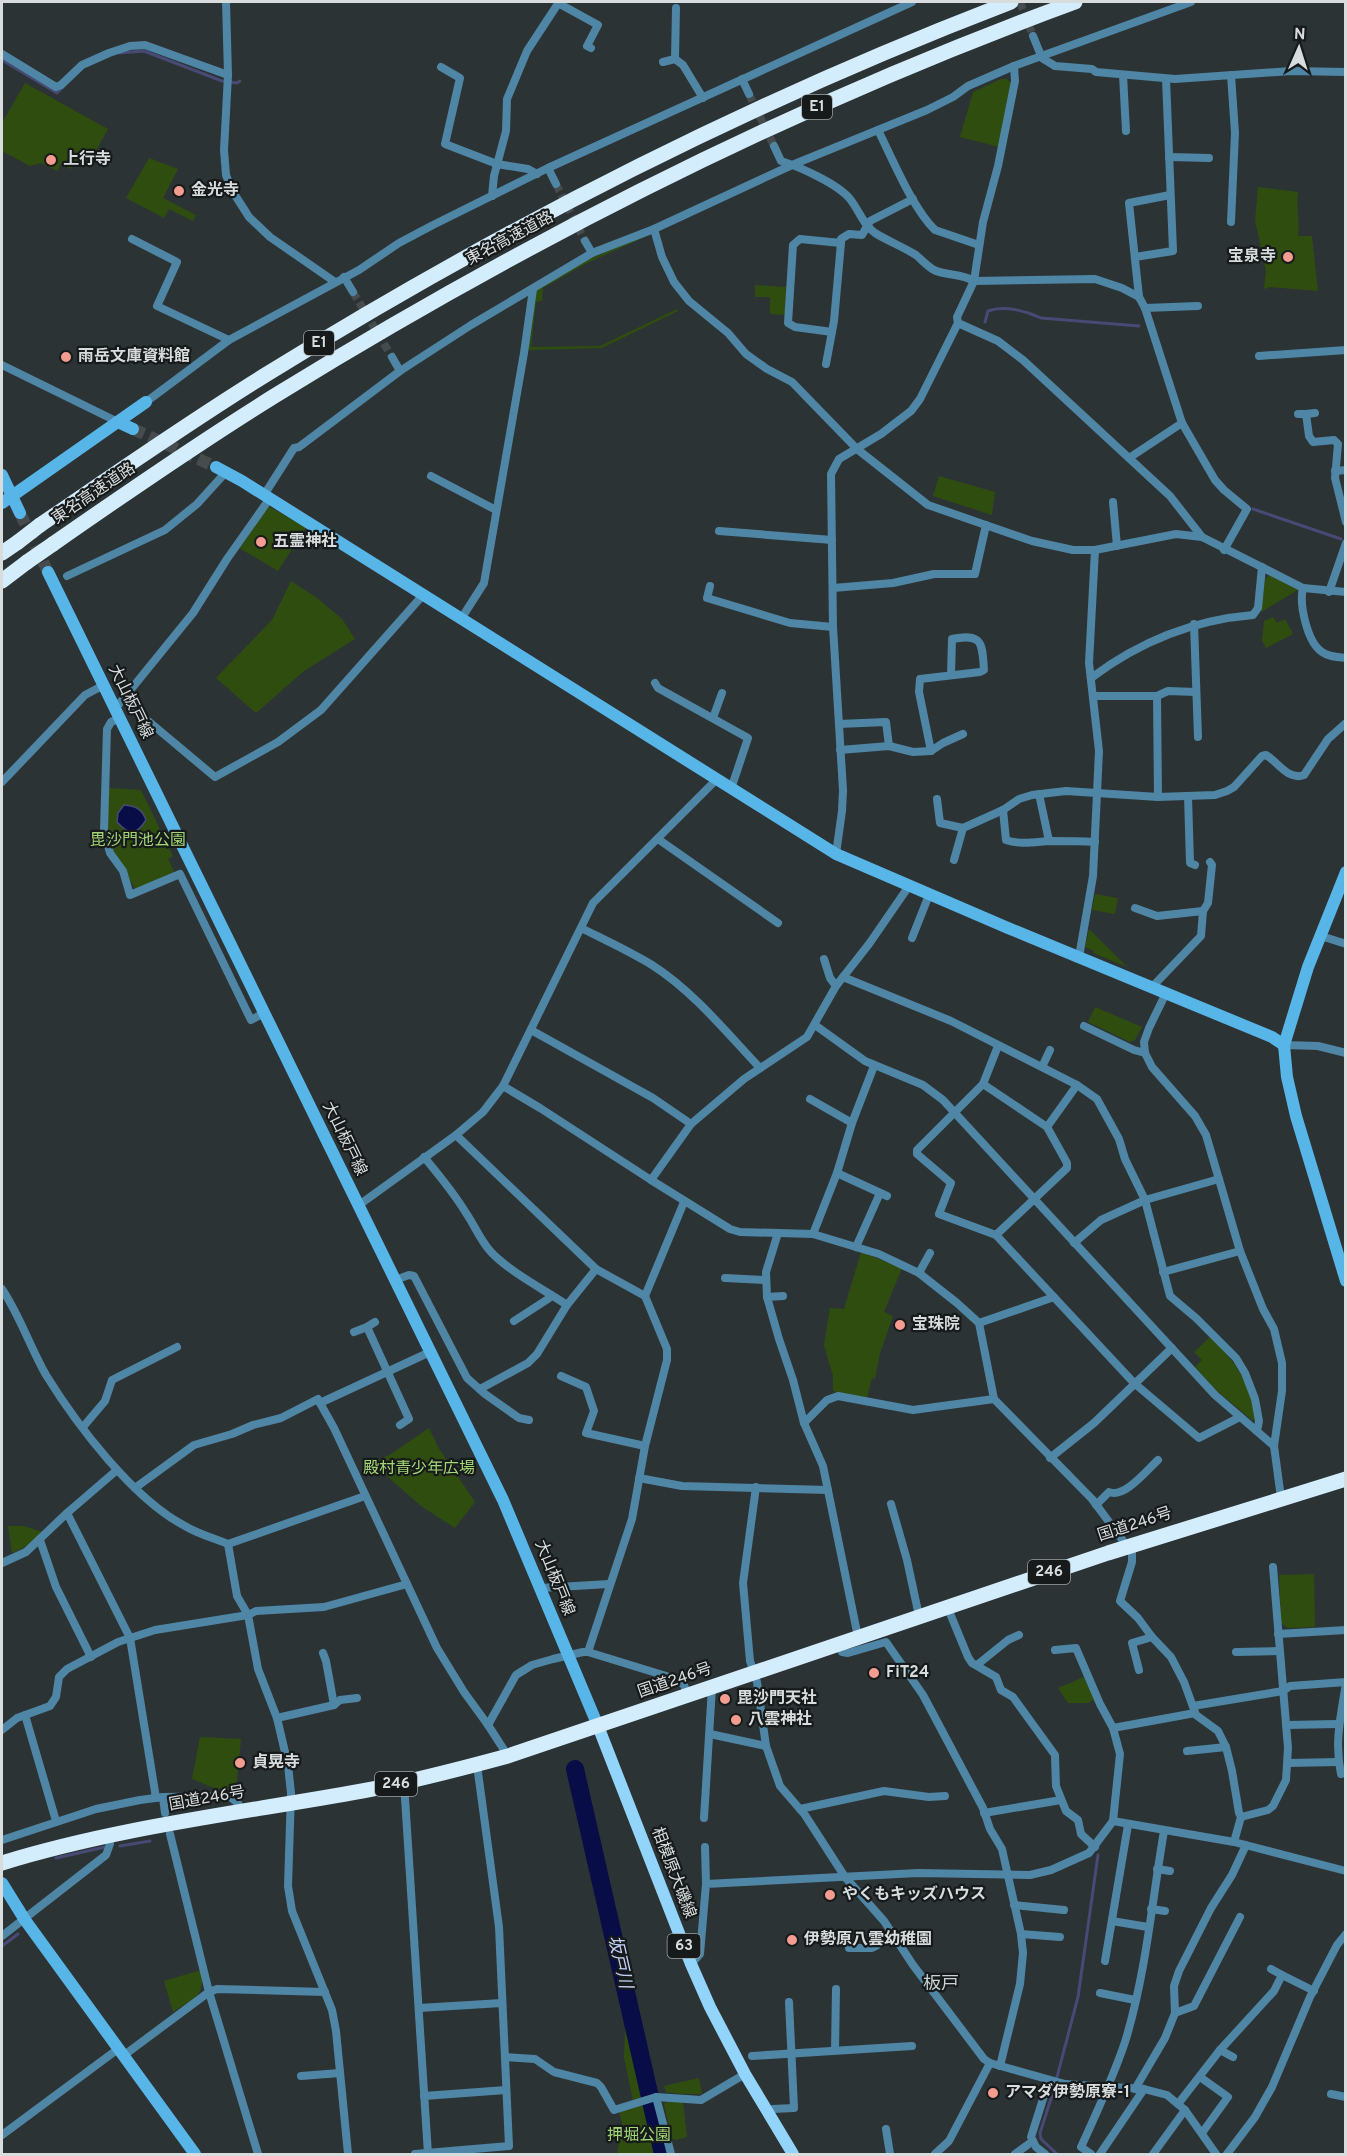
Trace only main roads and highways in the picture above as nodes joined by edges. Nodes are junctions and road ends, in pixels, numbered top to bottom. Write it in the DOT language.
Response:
graph roads {
  1 [pos="1011,2"];
  2 [pos="1075,2"];
  3 [pos="2,553"];
  4 [pos="2,582"];
  5 [pos="1346,1479"];
  6 [pos="598,1726"];
  7 [pos="2,1863"];
  8 [pos="793,2154"];
  1 -- 3 [label="highway, 東名高速道路 / E1, bridge"];
  2 -- 4 [label="highway, 東名高速道路 / E1, bridge"];
  5 -- 6 [label="highway, 国道246号 / 246"];
  6 -- 7 [label="highway, 国道246号 / 246"];
  6 -- 8 [label="main road, 相模原大磯線 / 63"];
}
